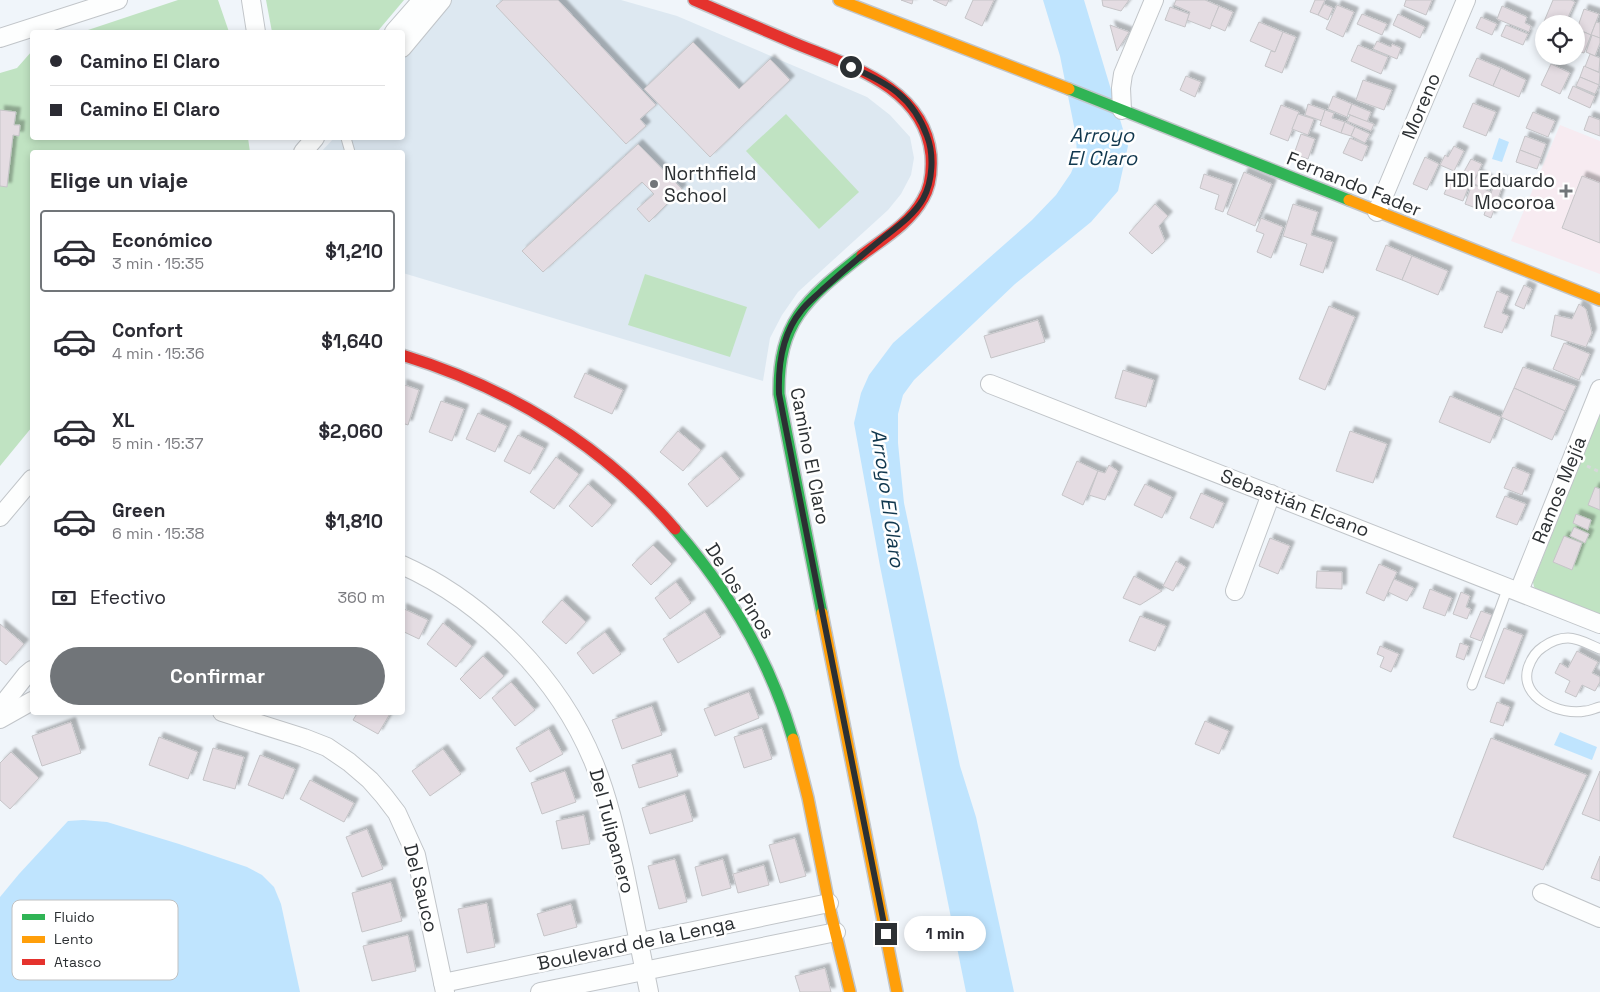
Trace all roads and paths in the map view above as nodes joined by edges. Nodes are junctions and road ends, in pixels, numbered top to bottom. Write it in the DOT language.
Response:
graph roads {
  1 [pos="118,0"];
  2 [pos="251,0"];
  3 [pos="422,0"];
  4 [pos="442,0"];
  5 [pos="694,0"];
  6 [pos="839,0"];
  7 [pos="1154,0"];
  8 [pos="1466,0"];
  9 [pos="256,30"];
  10 [pos="396,30"];
  11 [pos="0,38"];
  12 [pos="405,44"];
  13 [pos="1122,110"];
  14 [pos="1377,212"];
  15 [pos="1600,300"];
  16 [pos="405,356"];
  17 [pos="990,384"];
  18 [pos="1600,389"];
  19 [pos="30,481"];
  20 [pos="1271,494"];
  21 [pos="0,517"];
  22 [pos="405,567"];
  23 [pos="1514,589"];
  24 [pos="1235,591"];
  25 [pos="1600,624"];
  26 [pos="1600,650"];
  27 [pos="30,672"];
  28 [pos="1472,685"];
  29 [pos="30,702"];
  30 [pos="1600,707"];
  31 [pos="0,708"];
  32 [pos="231,715"];
  33 [pos="0,719"];
  34 [pos="1542,893"];
  35 [pos="829,903"];
  36 [pos="1600,918"];
  37 [pos="836,932"];
  38 [pos="640,943"];
  39 [pos="645,970"];
  40 [pos="444,988"];
  41 [pos="540,992"];
  42 [pos="649,992"];
  43 [pos="850,992"];
  44 [pos="897,992"];
  1 -- 11 [label="street"];
  2 -- 9 [label="street"];
  3 -- 10 [label="street"];
  4 -- 12 [label="street"];
  5 -- 44 [label="street, Camino El Claro"];
  6 -- 13 [label="street, Fernando Fader"];
  7 -- 13 [label="street"];
  8 -- 14 [label="street, Moreno"];
  13 -- 14 [label="street, Fernando Fader"];
  14 -- 15 [label="street, Fernando Fader"];
  16 -- 35 [label="street, De los Pinos"];
  17 -- 20 [label="street, Sebastián Elcano"];
  18 -- 23 [label="street, Ramos Mejía"];
  19 -- 21 [label="street"];
  20 -- 23 [label="street, Sebastián Elcano"];
  20 -- 24 [label="street"];
  22 -- 38 [label="street, Del Tulipanero"];
  23 -- 25 [label="street, Sebastián Elcano"];
  23 -- 28 [label="lane"];
  26 -- 30 [label="lane"];
  27 -- 31 [label="street"];
  29 -- 33 [label="street"];
  32 -- 40 [label="street, Del Sauco"];
  34 -- 36 [label="street"];
  35 -- 37 [label="street, De los Pinos"];
  35 -- 38 [label="street, Boulevard de la Lenga"];
  37 -- 39 [label="street, Boulevard de la Lenga"];
  37 -- 43 [label="street, De los Pinos"];
  38 -- 39 [label="street, Del Tulipanero"];
  38 -- 40 [label="street, Boulevard de la Lenga"];
  39 -- 41 [label="street, Boulevard de la Lenga"];
  39 -- 42 [label="street, Del Tulipanero"];
}
